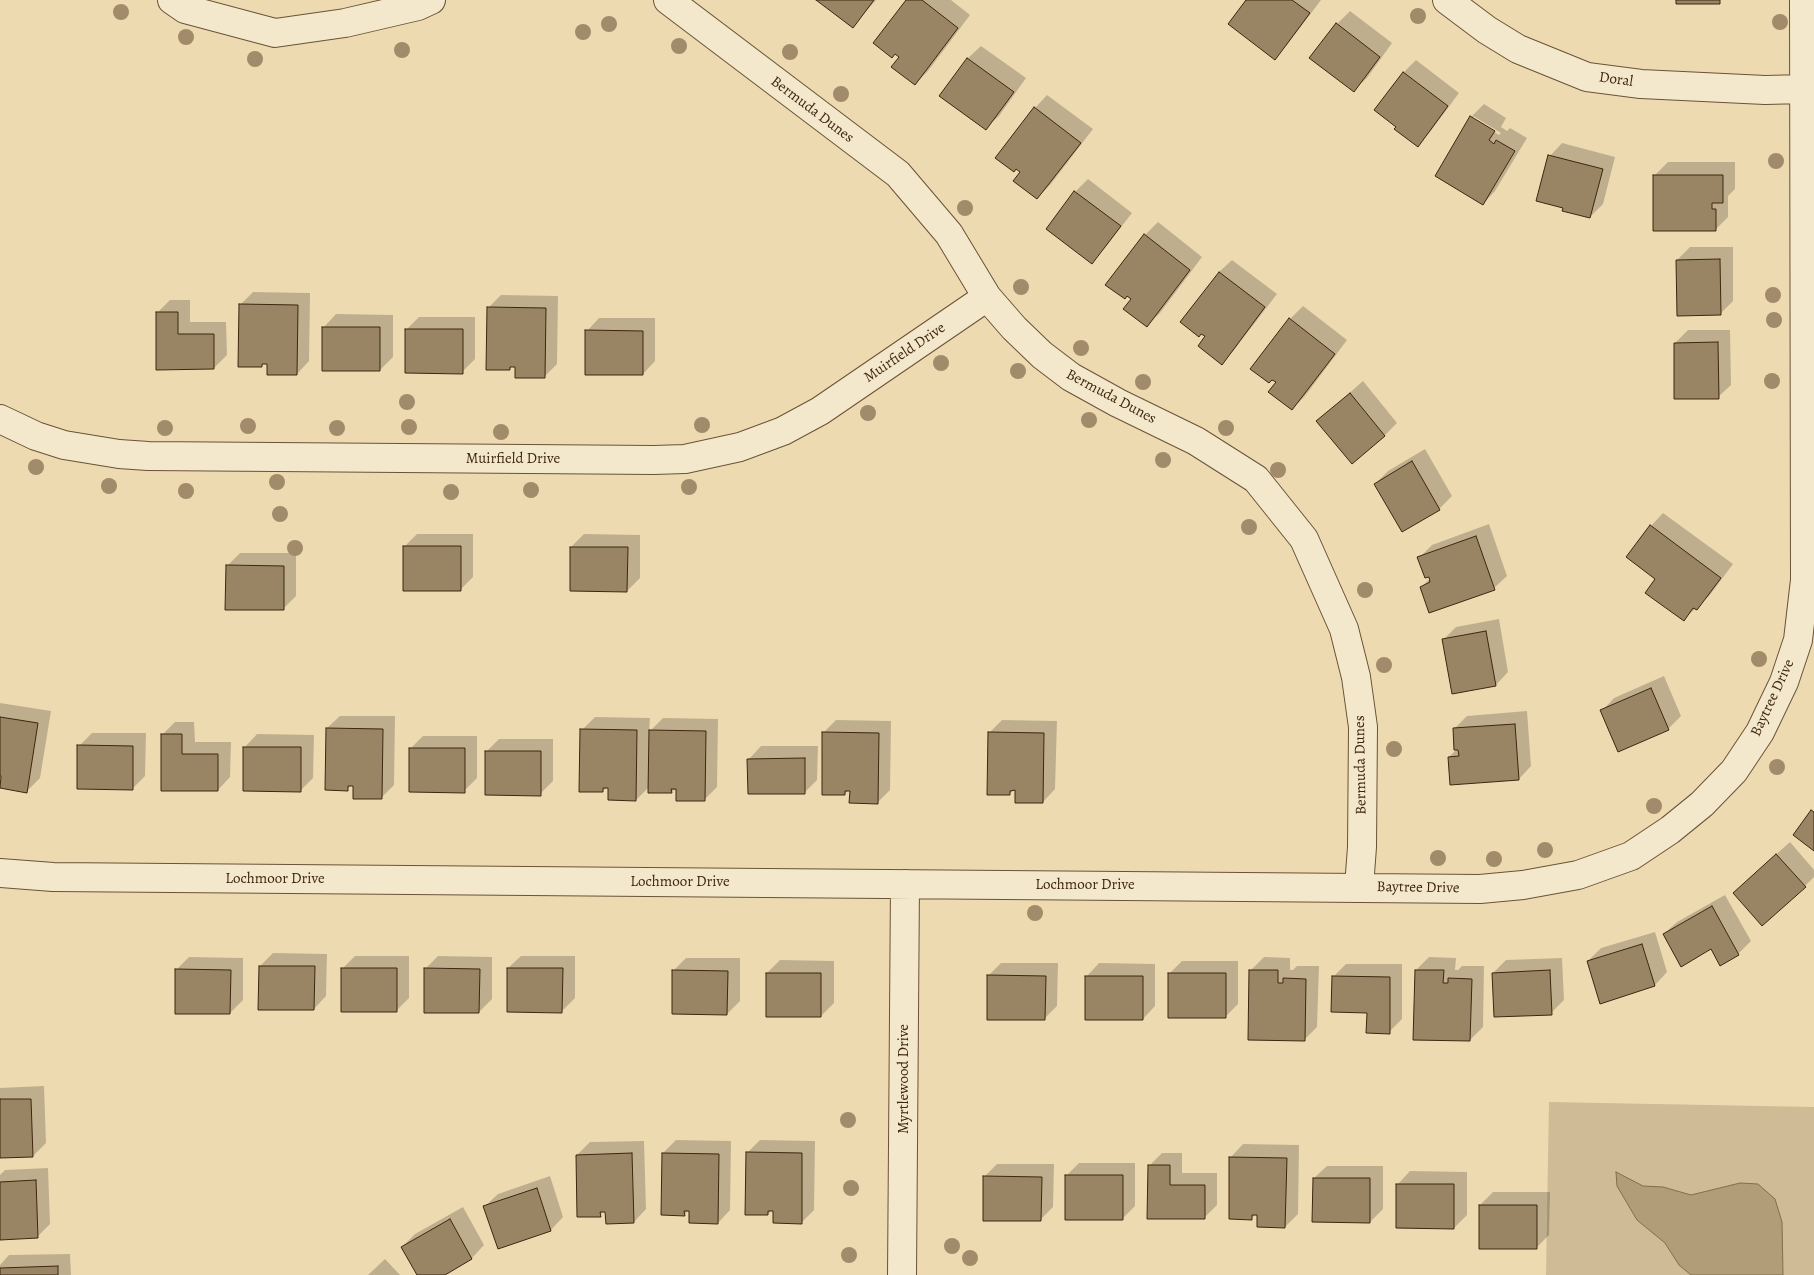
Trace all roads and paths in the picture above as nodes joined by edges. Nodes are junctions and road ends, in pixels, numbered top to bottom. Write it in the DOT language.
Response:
graph roads {
  1 [pos="172,0"];
  2 [pos="431,0"];
  3 [pos="668,0"];
  4 [pos="1448,0"];
  5 [pos="1804,0"];
  6 [pos="1804,89"];
  7 [pos="987,297"];
  8 [pos="0,418"];
  9 [pos="0,873"];
  10 [pos="905,884"];
  11 [pos="1360,887"];
  12 [pos="902,1275"];
  1 -- 2 [label="street"];
  3 -- 7 [label="street, Bermuda Dunes"];
  4 -- 6 [label="street, Doral"];
  5 -- 6 [label="street, Baytree Drive"];
  6 -- 11 [label="street, Baytree Drive"];
  7 -- 8 [label="street, Muirfield Drive"];
  7 -- 11 [label="street, Bermuda Dunes"];
  9 -- 10 [label="street, Lochmoor Drive"];
  10 -- 11 [label="street, Lochmoor Drive"];
  10 -- 12 [label="street, Myrtlewood Drive"];
}
